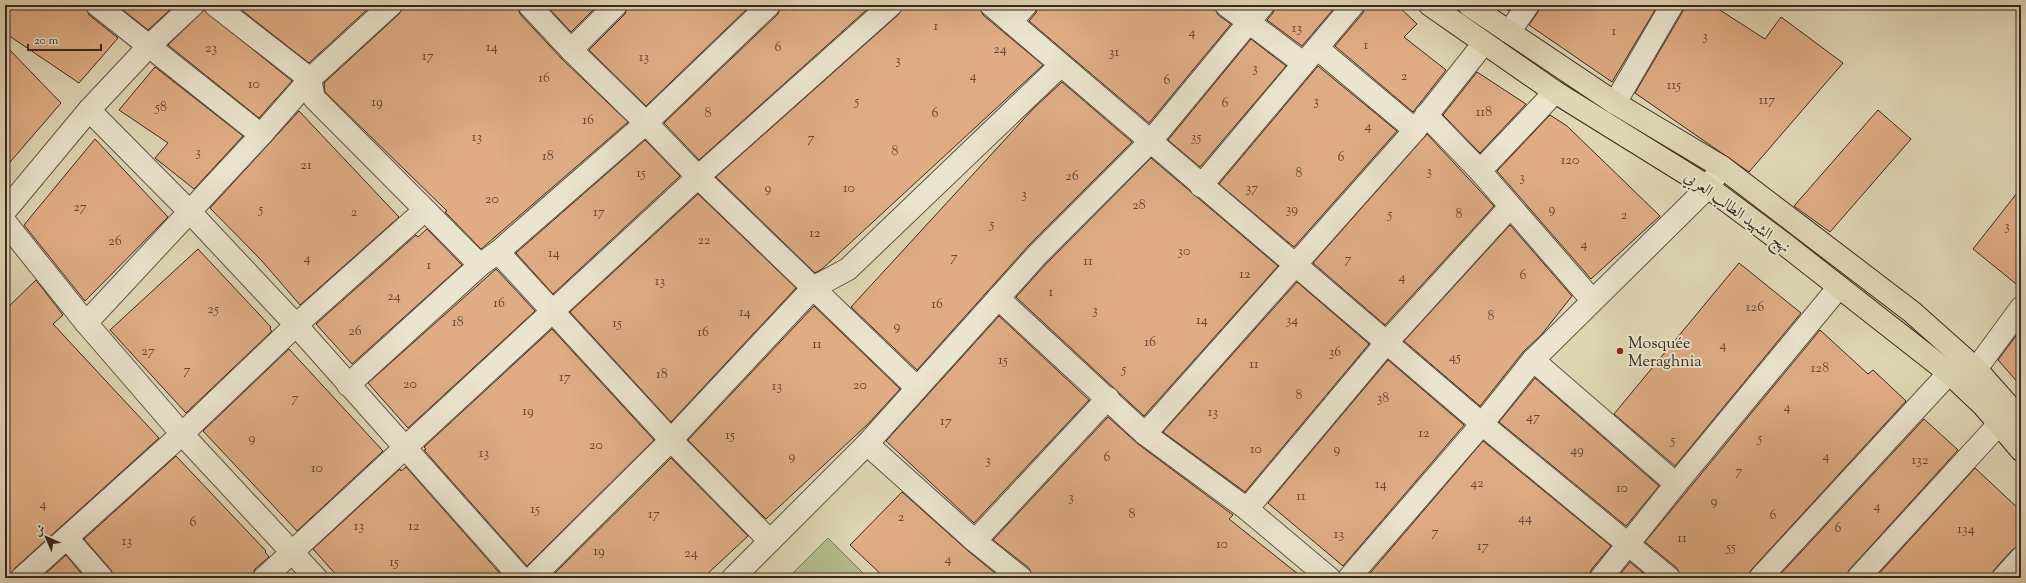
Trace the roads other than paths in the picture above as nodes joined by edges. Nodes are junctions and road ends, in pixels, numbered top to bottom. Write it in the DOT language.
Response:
graph roads {
  1 [pos="97,5"];
  2 [pos="193,5"];
  3 [pos="215,5"];
  4 [pos="391,5"];
  5 [pos="529,5"];
  6 [pos="616,5"];
  7 [pos="769,5"];
  8 [pos="891,5"];
  9 [pos="991,5"];
  10 [pos="1026,5"];
  11 [pos="1226,5"];
  12 [pos="1263,5"];
  13 [pos="1353,5"];
  14 [pos="1430,5"];
  15 [pos="1469,5"];
  16 [pos="1528,5"];
  17 [pos="1672,5"];
  18 [pos="1012,22"];
  19 [pos="1248,23"];
  20 [pos="1509,32"];
  21 [pos="1484,43"];
  22 [pos="148,47"];
  23 [pos="571,50"];
  24 [pos="1310,55"];
  25 [pos="1061,65"];
  26 [pos="310,79"];
  27 [pos="1555,92"];
  28 [pos="1615,103"];
  29 [pos="89,110"];
  30 [pos="646,123"];
  31 [pos="1421,123"];
  32 [pos="261,135"];
  33 [pos="1150,142"];
  34 [pos="1722,167"];
  35 [pos="1480,171"];
  36 [pos="698,177"];
  37 [pos="1201,186"];
  38 [pos="1708,187"];
  39 [pos="1510,207"];
  40 [pos="425,210"];
  41 [pos="5,211"];
  42 [pos="189,211"];
  43 [pos="5,222"];
  44 [pos="498,252"];
  45 [pos="480,265"];
  46 [pos="1296,266"];
  47 [pos="1839,287"];
  48 [pos="813,288"];
  49 [pos="998,298"];
  50 [pos="1592,300"];
  51 [pos="2021,308"];
  52 [pos="554,310"];
  53 [pos="86,323"];
  54 [pos="296,324"];
  55 [pos="1387,342"];
  56 [pos="1533,360"];
  57 [pos="1976,369"];
  58 [pos="1949,373"];
  59 [pos="348,385"];
  60 [pos="917,388"];
  61 [pos="1108,398"];
  62 [pos="2021,420"];
  63 [pos="1482,424"];
  64 [pos="1999,424"];
  65 [pos="182,434"];
  66 [pos="1145,434"];
  67 [pos="671,440"];
  68 [pos="867,444"];
  69 [pos="405,447"];
  70 [pos="2021,450"];
  71 [pos="1676,484"];
  72 [pos="1247,509"];
  73 [pos="67,538"];
  74 [pos="770,541"];
  75 [pos="975,541"];
  76 [pos="1628,544"];
  77 [pos="292,551"];
  78 [pos="2021,558"];
  79 [pos="22,578"];
  80 [pos="102,578"];
  81 [pos="264,578"];
  82 [pos="316,578"];
  83 [pos="521,578"];
  84 [pos="532,578"];
  85 [pos="733,578"];
  86 [pos="1021,578"];
  87 [pos="1329,578"];
  88 [pos="1349,578"];
  89 [pos="1601,578"];
  90 [pos="1669,578"];
  91 [pos="1760,578"];
  92 [pos="1858,578"];
  93 [pos="2003,578"];
  1 -- 22 [label="street"];
  2 -- 22 [label="street"];
  3 -- 26 [label="street"];
  4 -- 26 [label="street"];
  5 -- 23 [label="street"];
  6 -- 23 [label="street"];
  7 -- 30 [label="street"];
  8 -- 36 [label="street"];
  9 -- 18 [label="street"];
  10 -- 18 [label="street"];
  11 -- 19 [label="street"];
  12 -- 19 [label="street"];
  13 -- 24 [label="street"];
  14 -- 21 [label="main road, نهج الشهيد الطالب العربي"];
  15 -- 20 [label="main road, نهج الشهيد الطالب العربي"];
  16 -- 20 [label="street"];
  17 -- 28 [label="street"];
  18 -- 25 [label="street"];
  19 -- 24 [label="street"];
  19 -- 33 [label="street"];
  20 -- 28 [label="main road, نهج الشهيد الطالب العربي"];
  21 -- 27 [label="main road, نهج الشهيد الطالب العربي"];
  21 -- 31 [label="street"];
  22 -- 29 [label="street"];
  22 -- 32 [label="street"];
  23 -- 30 [label="street"];
  24 -- 31 [label="street"];
  24 -- 37 [label="street"];
  25 -- 33 [label="street"];
  25 -- 48 [label="street"];
  26 -- 32 [label="street"];
  26 -- 40 [label="street"];
  27 -- 35 [label="street"];
  27 -- 38 [label="main road, نهج الشهيد الطالب العربي"];
  28 -- 34 [label="main road, نهج الشهيد الطالب العربي"];
  29 -- 41 [label="street"];
  29 -- 42 [label="street"];
  30 -- 36 [label="street"];
  30 -- 44 [label="street"];
  31 -- 35 [label="street"];
  31 -- 46 [label="street"];
  32 -- 42 [label="street"];
  33 -- 37 [label="street"];
  33 -- 49 [label="street"];
  34 -- 38 [label="street"];
  34 -- 57 [label="main road, نهج الشهيد الطالب العربي"];
  35 -- 39 [label="street"];
  36 -- 48 [label="street"];
  36 -- 52 [label="street"];
  37 -- 46 [label="street"];
  38 -- 47 [label="main road, نهج الشهيد الطالب العربي"];
  38 -- 50 [label="street"];
  39 -- 50 [label="street"];
  39 -- 55 [label="street"];
  40 -- 45 [label="street"];
  40 -- 54 [label="street"];
  42 -- 53 [label="street"];
  42 -- 54 [label="street"];
  43 -- 53 [label="street"];
  44 -- 45 [label="street"];
  44 -- 52 [label="street"];
  45 -- 59 [label="street"];
  46 -- 55 [label="street"];
  46 -- 66 [label="street"];
  47 -- 58 [label="main road, نهج الشهيد الطالب العربي"];
  47 -- 71 [label="street"];
  48 -- 60 [label="street"];
  48 -- 67 [label="street"];
  49 -- 60 [label="street"];
  49 -- 61 [label="street"];
  50 -- 56 [label="street"];
  51 -- 57 [label="street"];
  52 -- 67 [label="street"];
  52 -- 69 [label="street"];
  53 -- 65 [label="street"];
  54 -- 59 [label="street"];
  54 -- 65 [label="street"];
  55 -- 63 [label="street"];
  55 -- 72 [label="street"];
  56 -- 63 [label="street"];
  56 -- 71 [label="street"];
  57 -- 62 [label="main road, نهج الشهيد الطالب العربي"];
  58 -- 64 [label="main road, نهج الشهيد الطالب العربي"];
  58 -- 91 [label="street"];
  59 -- 69 [label="street"];
  60 -- 68 [label="street"];
  61 -- 66 [label="street"];
  61 -- 75 [label="street"];
  63 -- 76 [label="street"];
  63 -- 88 [label="street"];
  64 -- 70 [label="main road, نهج الشهيد الطالب العربي"];
  64 -- 92 [label="street"];
  65 -- 73 [label="street"];
  65 -- 77 [label="street"];
  66 -- 72 [label="street"];
  67 -- 74 [label="street"];
  67 -- 84 [label="street"];
  68 -- 74 [label="street"];
  68 -- 75 [label="street"];
  69 -- 77 [label="street"];
  69 -- 83 [label="street"];
  71 -- 76 [label="street"];
  72 -- 87 [label="street"];
  73 -- 79 [label="street"];
  73 -- 80 [label="street"];
  74 -- 85 [label="street"];
  75 -- 86 [label="street"];
  76 -- 89 [label="street"];
  76 -- 90 [label="street"];
  77 -- 81 [label="street"];
  77 -- 82 [label="street"];
  78 -- 93 [label="street"];
}
